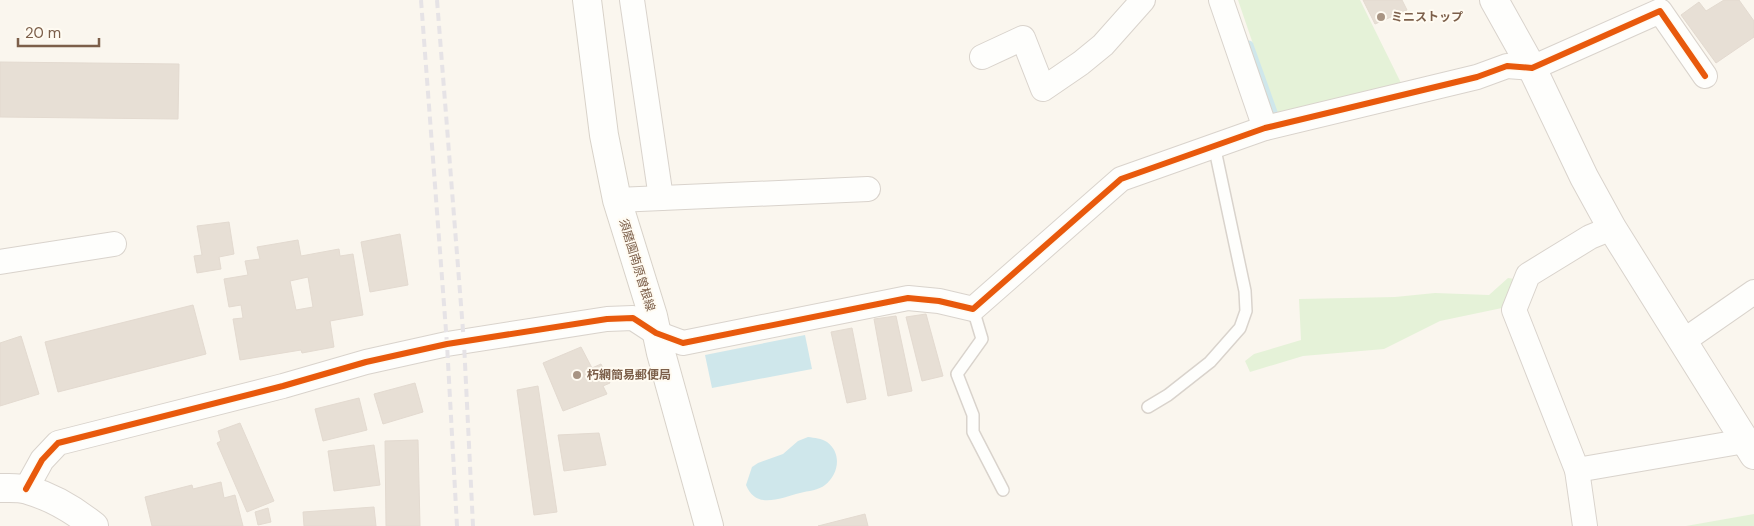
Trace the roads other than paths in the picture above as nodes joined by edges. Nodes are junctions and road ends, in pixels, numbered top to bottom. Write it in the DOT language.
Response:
graph roads {
  1 [pos="587,0"];
  2 [pos="632,0"];
  3 [pos="1142,0"];
  4 [pos="1221,0"];
  5 [pos="1494,0"];
  6 [pos="1656,6"];
  7 [pos="982,57"];
  8 [pos="1532,68"];
  9 [pos="1705,76"];
  10 [pos="1265,128"];
  11 [pos="1214,145"];
  12 [pos="868,189"];
  13 [pos="661,198"];
  14 [pos="617,200"];
  15 [pos="1612,228"];
  16 [pos="114,244"];
  17 [pos="0,262"];
  18 [pos="1754,292"];
  19 [pos="973,309"];
  20 [pos="656,333"];
  21 [pos="1682,342"];
  22 [pos="1148,407"];
  23 [pos="1749,448"];
  24 [pos="1577,470"];
  25 [pos="13,489"];
  26 [pos="1003,490"];
  27 [pos="94,526"];
  28 [pos="709,526"];
  29 [pos="1585,526"];
  1 -- 14 [label="street, 須磨園南原曽根線"];
  2 -- 13 [label="street"];
  3 -- 7 [label="street"];
  4 -- 10 [label="street"];
  5 -- 8 [label="street"];
  6 -- 8 [label="street"];
  6 -- 9 [label="street"];
  8 -- 10 [label="street"];
  8 -- 15 [label="street"];
  10 -- 11 [label="street"];
  11 -- 19 [label="street"];
  11 -- 22 [label="lane"];
  12 -- 13 [label="street"];
  13 -- 14 [label="street"];
  14 -- 20 [label="street, 須磨園南原曽根線"];
  15 -- 21 [label="street"];
  15 -- 24 [label="street"];
  16 -- 17 [label="street"];
  18 -- 21 [label="street"];
  19 -- 20 [label="street"];
  19 -- 26 [label="lane"];
  20 -- 25 [label="street"];
  20 -- 28 [label="street, 須磨園南原曽根線"];
  21 -- 23 [label="street"];
  23 -- 24 [label="street"];
  24 -- 29 [label="street"];
  25 -- 27 [label="street"];
}
